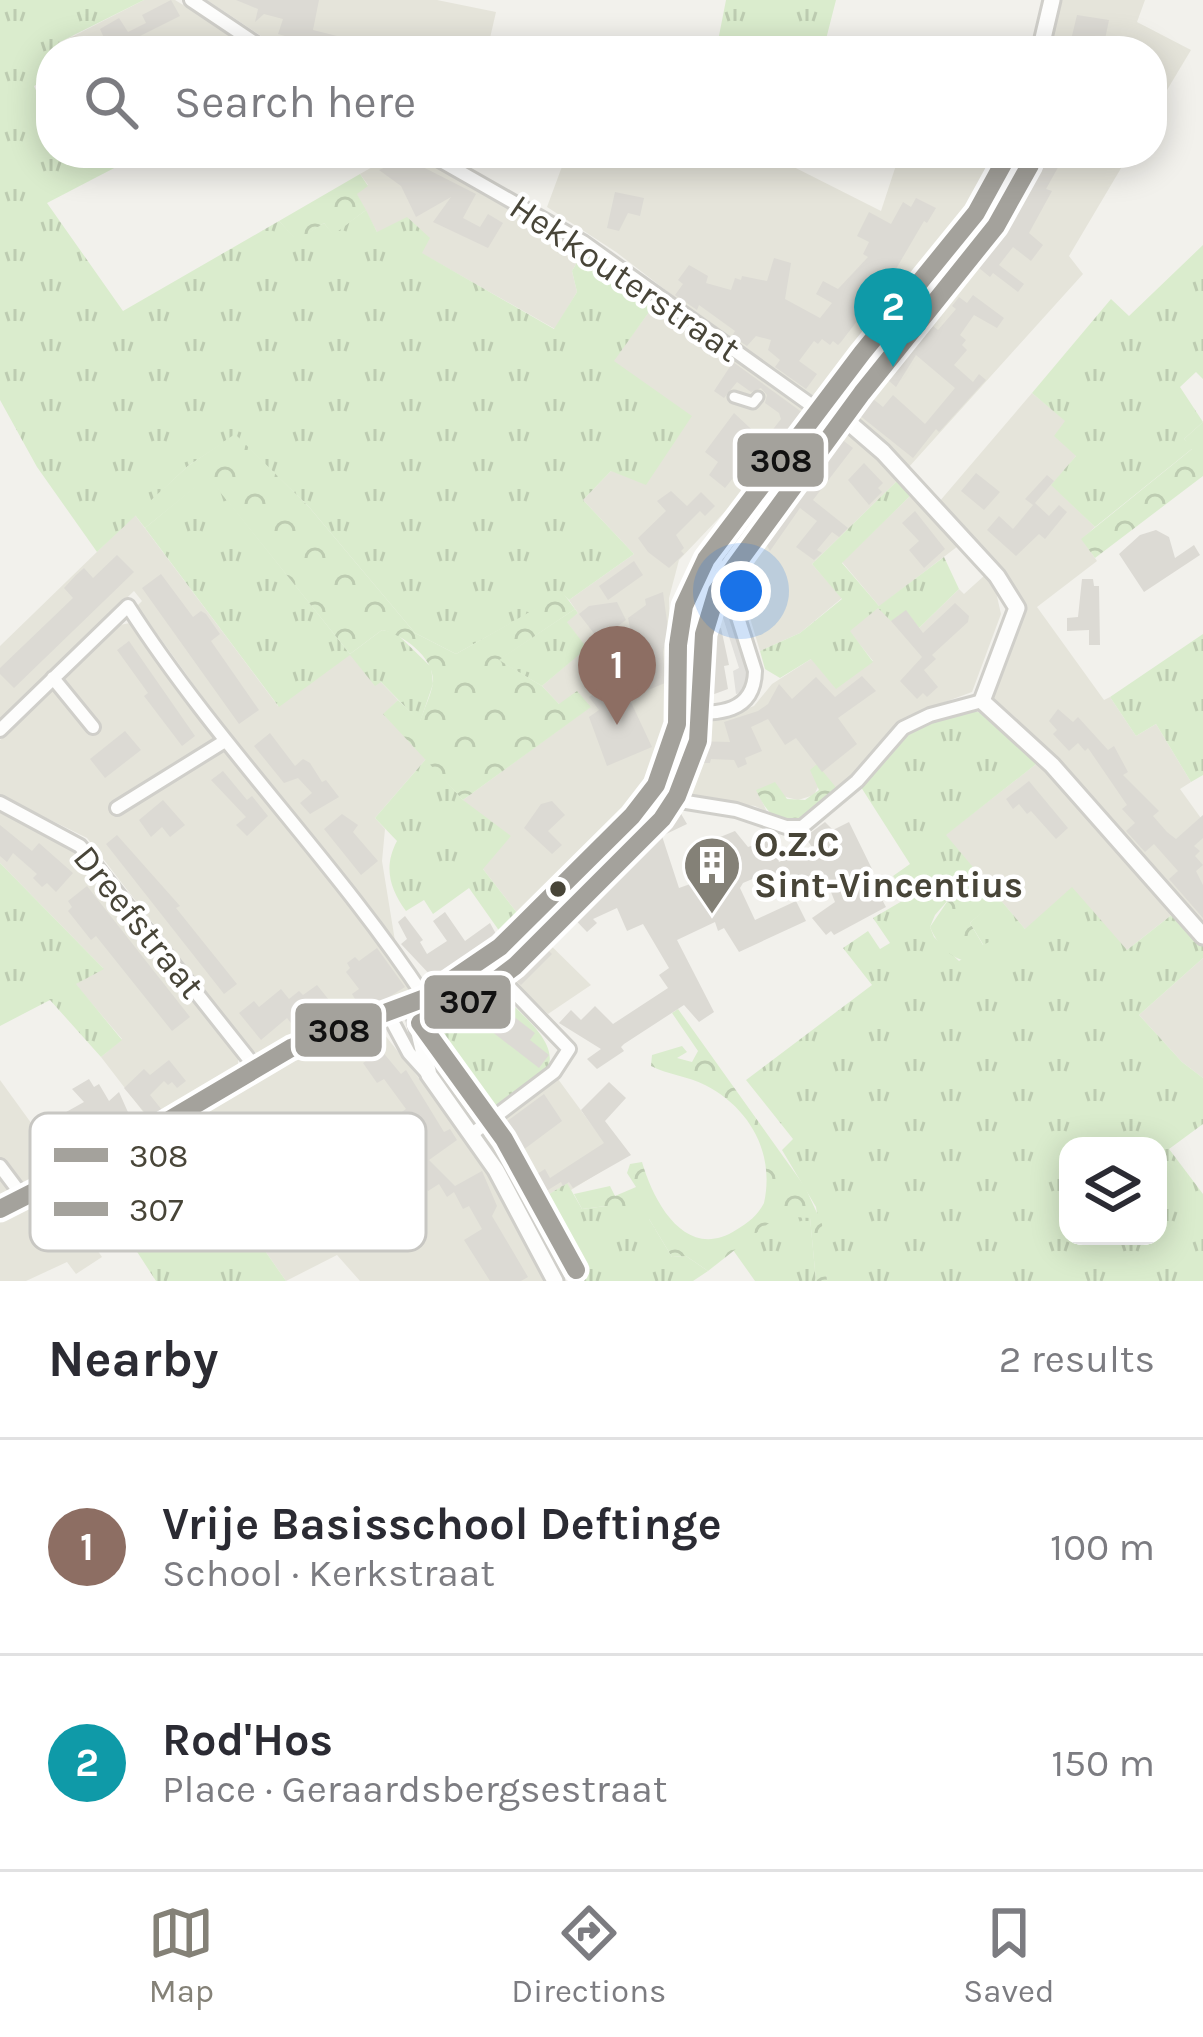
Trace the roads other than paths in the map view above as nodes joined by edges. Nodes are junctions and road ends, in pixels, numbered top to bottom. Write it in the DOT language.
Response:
graph roads {
  1 [pos="191,0"];
  2 [pos="1052,0"];
  3 [pos="245,36"];
  4 [pos="1044,36"];
  5 [pos="453,168"];
  6 [pos="1000,168"];
  7 [pos="734,397"];
  8 [pos="758,397"];
  9 [pos="821,406"];
  10 [pos="706,559"];
  11 [pos="53,678"];
  12 [pos="982,701"];
  13 [pos="678,713"];
  14 [pos="93,727"];
  15 [pos="0,730"];
  16 [pos="225,741"];
  17 [pos="649,796"];
  18 [pos="0,803"];
  19 [pos="117,808"];
  20 [pos="1203,936"];
  21 [pos="511,989"];
  22 [pos="419,1000"];
  23 [pos="387,1012"];
  24 [pos="256,1068"];
  25 [pos="429,1075"];
  26 [pos="183,1113"];
  27 [pos="472,1134"];
  28 [pos="0,1166"];
  29 [pos="30,1195"];
  30 [pos="24,1198"];
  31 [pos="0,1210"];
  32 [pos="555,1281"];
  1 -- 3 [label="street"];
  2 -- 4 [label="street"];
  5 -- 9 [label="street, Hekkouterstraat"];
  6 -- 9 [label="street"];
  7 -- 8 [label="street"];
  9 -- 10 [label="street"];
  9 -- 12 [label="street"];
  10 -- 13 [label="street"];
  10 -- 13 [label="street"];
  11 -- 14 [label="street"];
  11 -- 15 [label="street"];
  11 -- 16 [label="street"];
  12 -- 17 [label="street"];
  12 -- 20 [label="street"];
  13 -- 17 [label="street"];
  16 -- 19 [label="street, Dreefstraat"];
  16 -- 22 [label="street"];
  17 -- 22 [label="street"];
  18 -- 24 [label="street, Dreefstraat"];
  21 -- 27 [label="street"];
  22 -- 23 [label="street"];
  22 -- 25 [label="street"];
  23 -- 24 [label="street"];
  23 -- 25 [label="street"];
  24 -- 26 [label="street"];
  25 -- 27 [label="street"];
  27 -- 32 [label="street"];
  28 -- 30 [label="street"];
  29 -- 30 [label="street"];
  30 -- 31 [label="street"];
}
